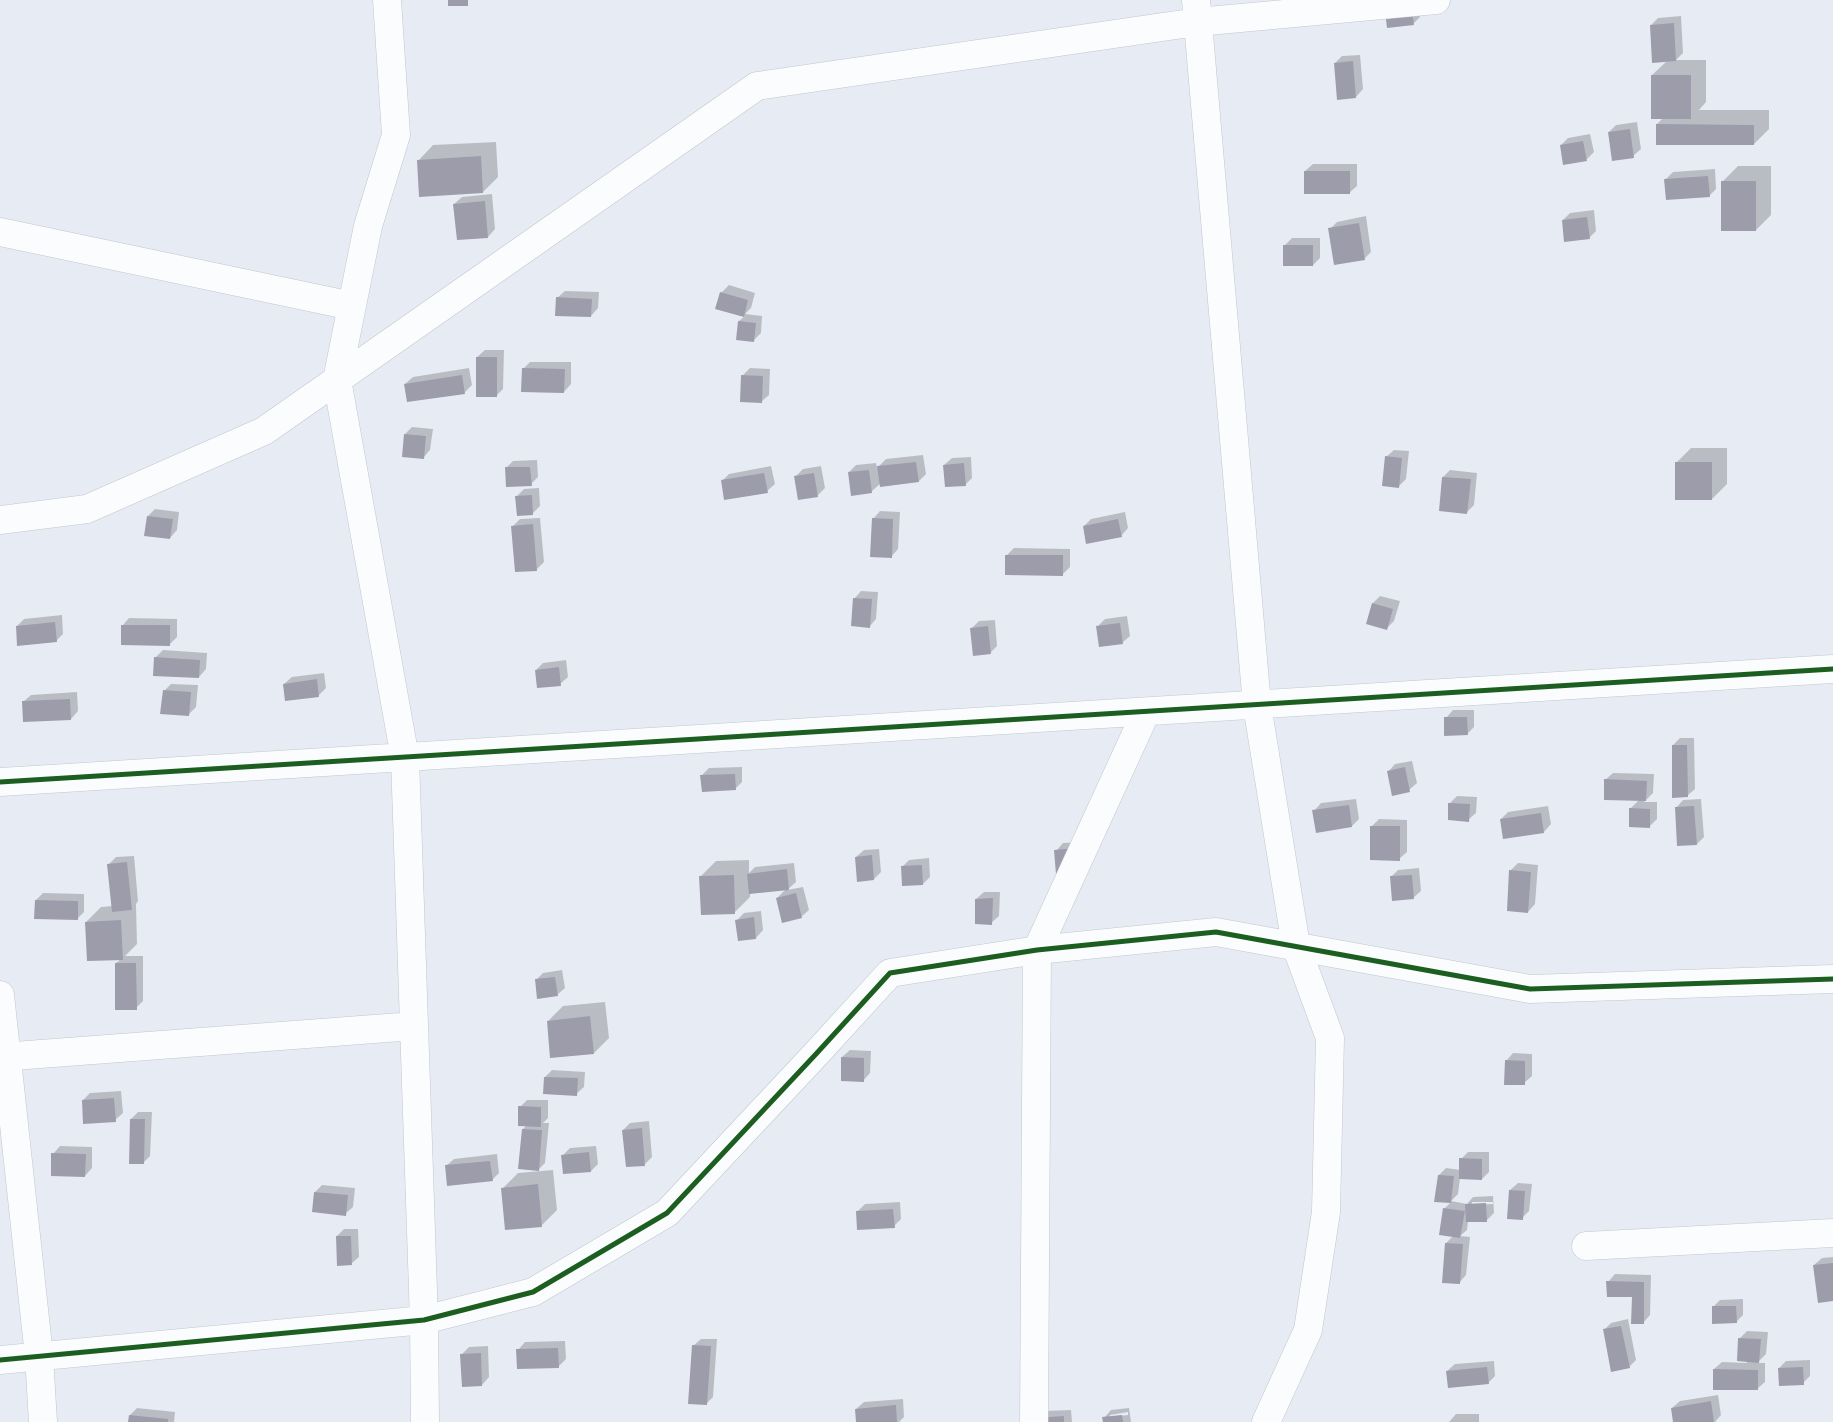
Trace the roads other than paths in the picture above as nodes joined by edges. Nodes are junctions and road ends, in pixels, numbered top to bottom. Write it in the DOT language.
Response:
graph roads {
  1 [pos="388,0"];
  2 [pos="1436,0"];
  3 [pos="1197,11"];
  4 [pos="0,232"];
  5 [pos="352,306"];
  6 [pos="336,380"];
  7 [pos="0,520"];
  8 [pos="1833,669"];
  9 [pos="1257,705"];
  10 [pos="1146,712"];
  11 [pos="405,758"];
  12 [pos="0,782"];
  13 [pos="1296,946"];
  14 [pos="1037,950"];
  15 [pos="1833,979"];
  16 [pos="0,995"];
  17 [pos="414,1026"];
  18 [pos="3,1057"];
  19 [pos="1833,1233"];
  20 [pos="1586,1246"];
  21 [pos="424,1320"];
  22 [pos="39,1356"];
  23 [pos="0,1360"];
  24 [pos="43,1422"];
  25 [pos="425,1422"];
  26 [pos="1034,1422"];
  27 [pos="1266,1422"];
  1 -- 5 [label="street"];
  2 -- 3 [label="street"];
  3 -- 6 [label="street"];
  3 -- 9 [label="street"];
  4 -- 5 [label="street"];
  5 -- 6 [label="street"];
  6 -- 7 [label="street"];
  6 -- 11 [label="street"];
  8 -- 9 [label="street"];
  9 -- 10 [label="street"];
  9 -- 13 [label="street"];
  10 -- 11 [label="street"];
  10 -- 14 [label="street"];
  11 -- 12 [label="street"];
  11 -- 17 [label="street"];
  13 -- 14 [label="street"];
  13 -- 15 [label="street"];
  13 -- 27 [label="street"];
  14 -- 21 [label="street"];
  14 -- 26 [label="street"];
  16 -- 18 [label="street"];
  17 -- 18 [label="street"];
  17 -- 21 [label="street"];
  18 -- 22 [label="street"];
  19 -- 20 [label="street"];
  21 -- 22 [label="street"];
  21 -- 25 [label="street"];
  22 -- 23 [label="street"];
  22 -- 24 [label="street"];
}
